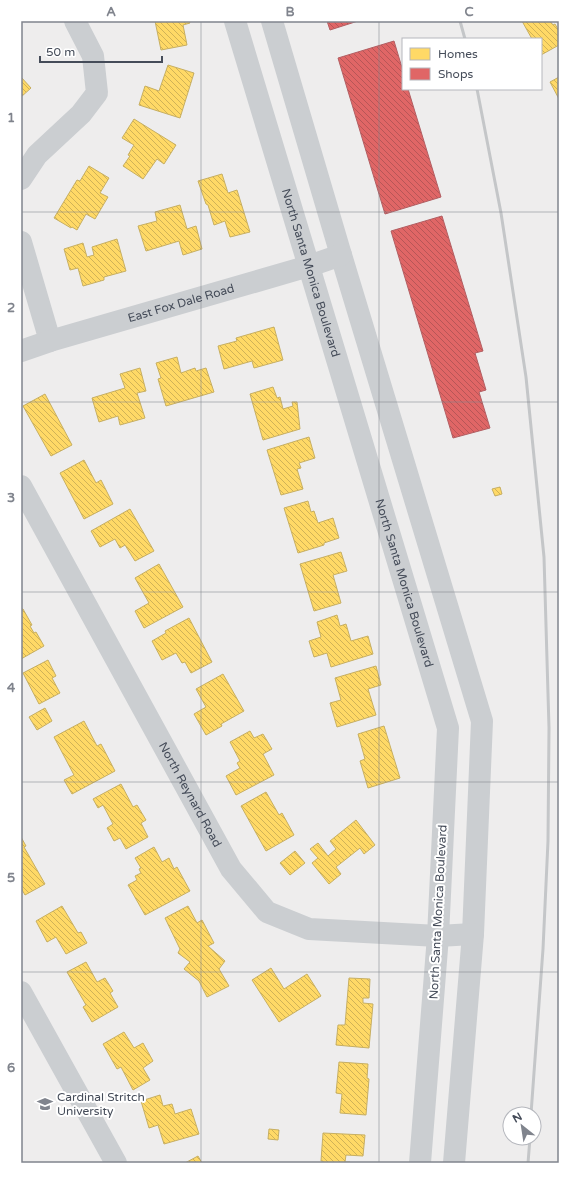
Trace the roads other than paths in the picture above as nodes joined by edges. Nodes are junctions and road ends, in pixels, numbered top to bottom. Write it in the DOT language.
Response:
graph roads {
  1 [pos="75,21"];
  2 [pos="235,21"];
  3 [pos="272,21"];
  4 [pos="21,179"];
  5 [pos="21,242"];
  6 [pos="341,255"];
  7 [pos="309,266"];
  8 [pos="50,341"];
  9 [pos="21,351"];
  10 [pos="21,486"];
  11 [pos="474,934"];
  12 [pos="438,936"];
  13 [pos="21,992"];
  14 [pos="116,1163"];
  15 [pos="420,1163"];
  16 [pos="454,1163"];
  1 -- 4 [label="street"];
  2 -- 7 [label="street, North Santa Monica Boulevard"];
  3 -- 6 [label="street"];
  5 -- 8 [label="street"];
  6 -- 7 [label="street, East Fox Dale Road"];
  6 -- 11 [label="street"];
  7 -- 8 [label="street, East Fox Dale Road"];
  7 -- 12 [label="street, North Santa Monica Boulevard"];
  8 -- 9 [label="street, East Fox Dale Road"];
  10 -- 12 [label="street, North Reynard Road"];
  11 -- 12 [label="street, North Reynard Road"];
  11 -- 16 [label="street"];
  12 -- 15 [label="street, North Santa Monica Boulevard"];
  13 -- 14 [label="street"];
}
